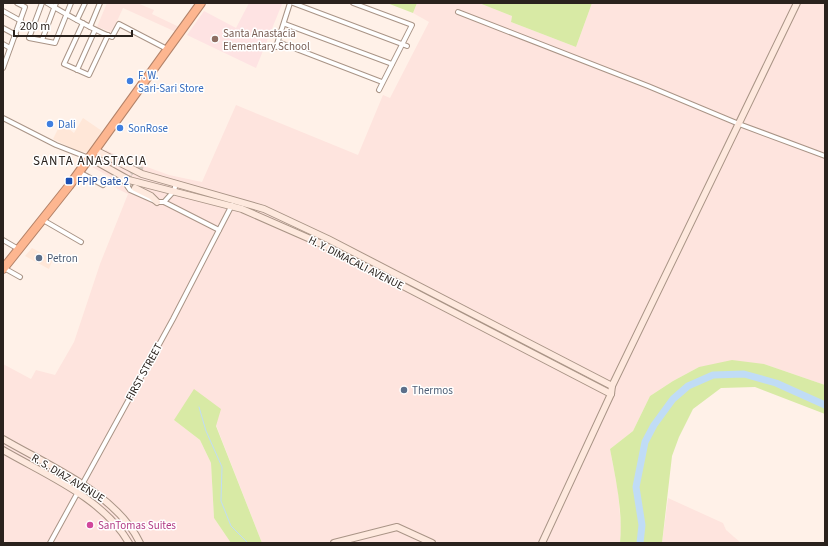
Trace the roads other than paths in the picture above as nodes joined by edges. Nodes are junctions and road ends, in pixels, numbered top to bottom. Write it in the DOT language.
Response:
graph roads {
  1 [pos="17,3"];
  2 [pos="42,3"];
  3 [pos="47,3"];
  4 [pos="71,3"];
  5 [pos="85,3"];
  6 [pos="100,3"];
  7 [pos="201,3"];
  8 [pos="292,3"];
  9 [pos="353,3"];
  10 [pos="797,3"];
  11 [pos="55,5"];
  12 [pos="3,11"];
  13 [pos="458,12"];
  14 [pos="66,14"];
  15 [pos="77,20"];
  16 [pos="21,21"];
  17 [pos="83,23"];
  18 [pos="285,24"];
  19 [pos="90,27"];
  20 [pos="3,28"];
  21 [pos="95,30"];
  22 [pos="16,35"];
  23 [pos="108,35"];
  24 [pos="42,40"];
  25 [pos="278,42"];
  26 [pos="3,44"];
  27 [pos="405,45"];
  28 [pos="276,47"];
  29 [pos="10,48"];
  30 [pos="167,49"];
  31 [pos="392,64"];
  32 [pos="3,68"];
  33 [pos="77,70"];
  34 [pos="382,82"];
  35 [pos="379,90"];
  36 [pos="3,118"];
  37 [pos="739,124"];
  38 [pos="95,150"];
  39 [pos="825,156"];
  40 [pos="90,158"];
  41 [pos="114,160"];
  42 [pos="108,169"];
  43 [pos="143,170"];
  44 [pos="80,172"];
  45 [pos="120,175"];
  46 [pos="166,180"];
  47 [pos="176,182"];
  48 [pos="103,185"];
  49 [pos="135,188"];
  50 [pos="174,191"];
  51 [pos="160,202"];
  52 [pos="233,202"];
  53 [pos="43,220"];
  54 [pos="219,230"];
  55 [pos="328,239"];
  56 [pos="3,240"];
  57 [pos="81,242"];
  58 [pos="324,245"];
  59 [pos="20,250"];
  60 [pos="4,268"];
  61 [pos="20,278"];
  62 [pos="612,386"];
  63 [pos="611,394"];
  64 [pos="3,439"];
  65 [pos="3,450"];
  66 [pos="34,457"];
  67 [pos="29,465"];
  68 [pos="82,484"];
  69 [pos="77,493"];
  70 [pos="50,543"];
  71 [pos="129,543"];
  72 [pos="140,543"];
  73 [pos="334,543"];
  74 [pos="432,543"];
  75 [pos="542,543"];
  1 -- 16 [label="street"];
  2 -- 24 [label="street"];
  3 -- 11 [label="street"];
  4 -- 14 [label="street"];
  5 -- 15 [label="street"];
  6 -- 19 [label="street"];
  7 -- 30 [label="highway"];
  8 -- 18 [label="street"];
  8 -- 27 [label="street"];
  9 -- 27 [label="street"];
  10 -- 37 [label="street"];
  11 -- 14 [label="street"];
  11 -- 24 [label="street"];
  12 -- 16 [label="street"];
  13 -- 37 [label="street"];
  14 -- 15 [label="street"];
  14 -- 24 [label="street"];
  15 -- 17 [label="street"];
  16 -- 22 [label="street"];
  17 -- 19 [label="street"];
  17 -- 33 [label="street"];
  18 -- 25 [label="street"];
  18 -- 31 [label="street"];
  19 -- 21 [label="street"];
  20 -- 22 [label="street"];
  21 -- 23 [label="street"];
  21 -- 33 [label="street"];
  22 -- 29 [label="street"];
  23 -- 30 [label="street"];
  23 -- 33 [label="street"];
  25 -- 28 [label="street"];
  25 -- 34 [label="street"];
  26 -- 29 [label="street"];
  27 -- 31 [label="street"];
  29 -- 32 [label="street"];
  30 -- 38 [label="highway"];
  31 -- 34 [label="street"];
  34 -- 35 [label="street"];
  36 -- 40 [label="street"];
  37 -- 39 [label="street"];
  37 -- 62 [label="street"];
  38 -- 40 [label="highway"];
  38 -- 41 [label="street, H. Y. DIMACALI AVENUE"];
  40 -- 42 [label="street, H. Y. DIMACALI AVENUE"];
  40 -- 44 [label="highway"];
  41 -- 42 [label="street"];
  41 -- 46 [label="street, H. Y. DIMACALI AVENUE"];
  42 -- 45 [label="street, H. Y. DIMACALI AVENUE"];
  43 -- 46 [label="street"];
  44 -- 48 [label="street"];
  44 -- 53 [label="highway"];
  45 -- 50 [label="street, H. Y. DIMACALI AVENUE"];
  45 -- 51 [label="street"];
  46 -- 47 [label="street, H. Y. DIMACALI AVENUE"];
  47 -- 50 [label="street"];
  47 -- 52 [label="street, H. Y. DIMACALI AVENUE"];
  49 -- 51 [label="street"];
  50 -- 51 [label="street"];
  50 -- 52 [label="street, H. Y. DIMACALI AVENUE"];
  51 -- 54 [label="street"];
  52 -- 54 [label="street, FIRST STREET"];
  52 -- 55 [label="street, H. Y. DIMACALI AVENUE"];
  52 -- 58 [label="street, H. Y. DIMACALI AVENUE"];
  53 -- 57 [label="street"];
  53 -- 59 [label="highway"];
  54 -- 68 [label="street, FIRST STREET"];
  55 -- 58 [label="street"];
  55 -- 62 [label="street, H. Y. DIMACALI AVENUE"];
  56 -- 59 [label="street"];
  58 -- 63 [label="street, H. Y. DIMACALI AVENUE"];
  59 -- 60 [label="highway"];
  60 -- 61 [label="street"];
  62 -- 63 [label="street"];
  63 -- 75 [label="street"];
  64 -- 66 [label="street, R. S. DIAZ AVENUE"];
  65 -- 67 [label="street, R. S. DIAZ AVENUE"];
  66 -- 67 [label="street"];
  66 -- 68 [label="street, R. S. DIAZ AVENUE"];
  67 -- 69 [label="street, R. S. DIAZ AVENUE"];
  68 -- 69 [label="street, FIRST STREET"];
  68 -- 72 [label="street, R. S. DIAZ AVENUE"];
  69 -- 70 [label="street, FIRST STREET"];
  69 -- 71 [label="street, R. S. DIAZ AVENUE"];
  73 -- 74 [label="street"];
}
